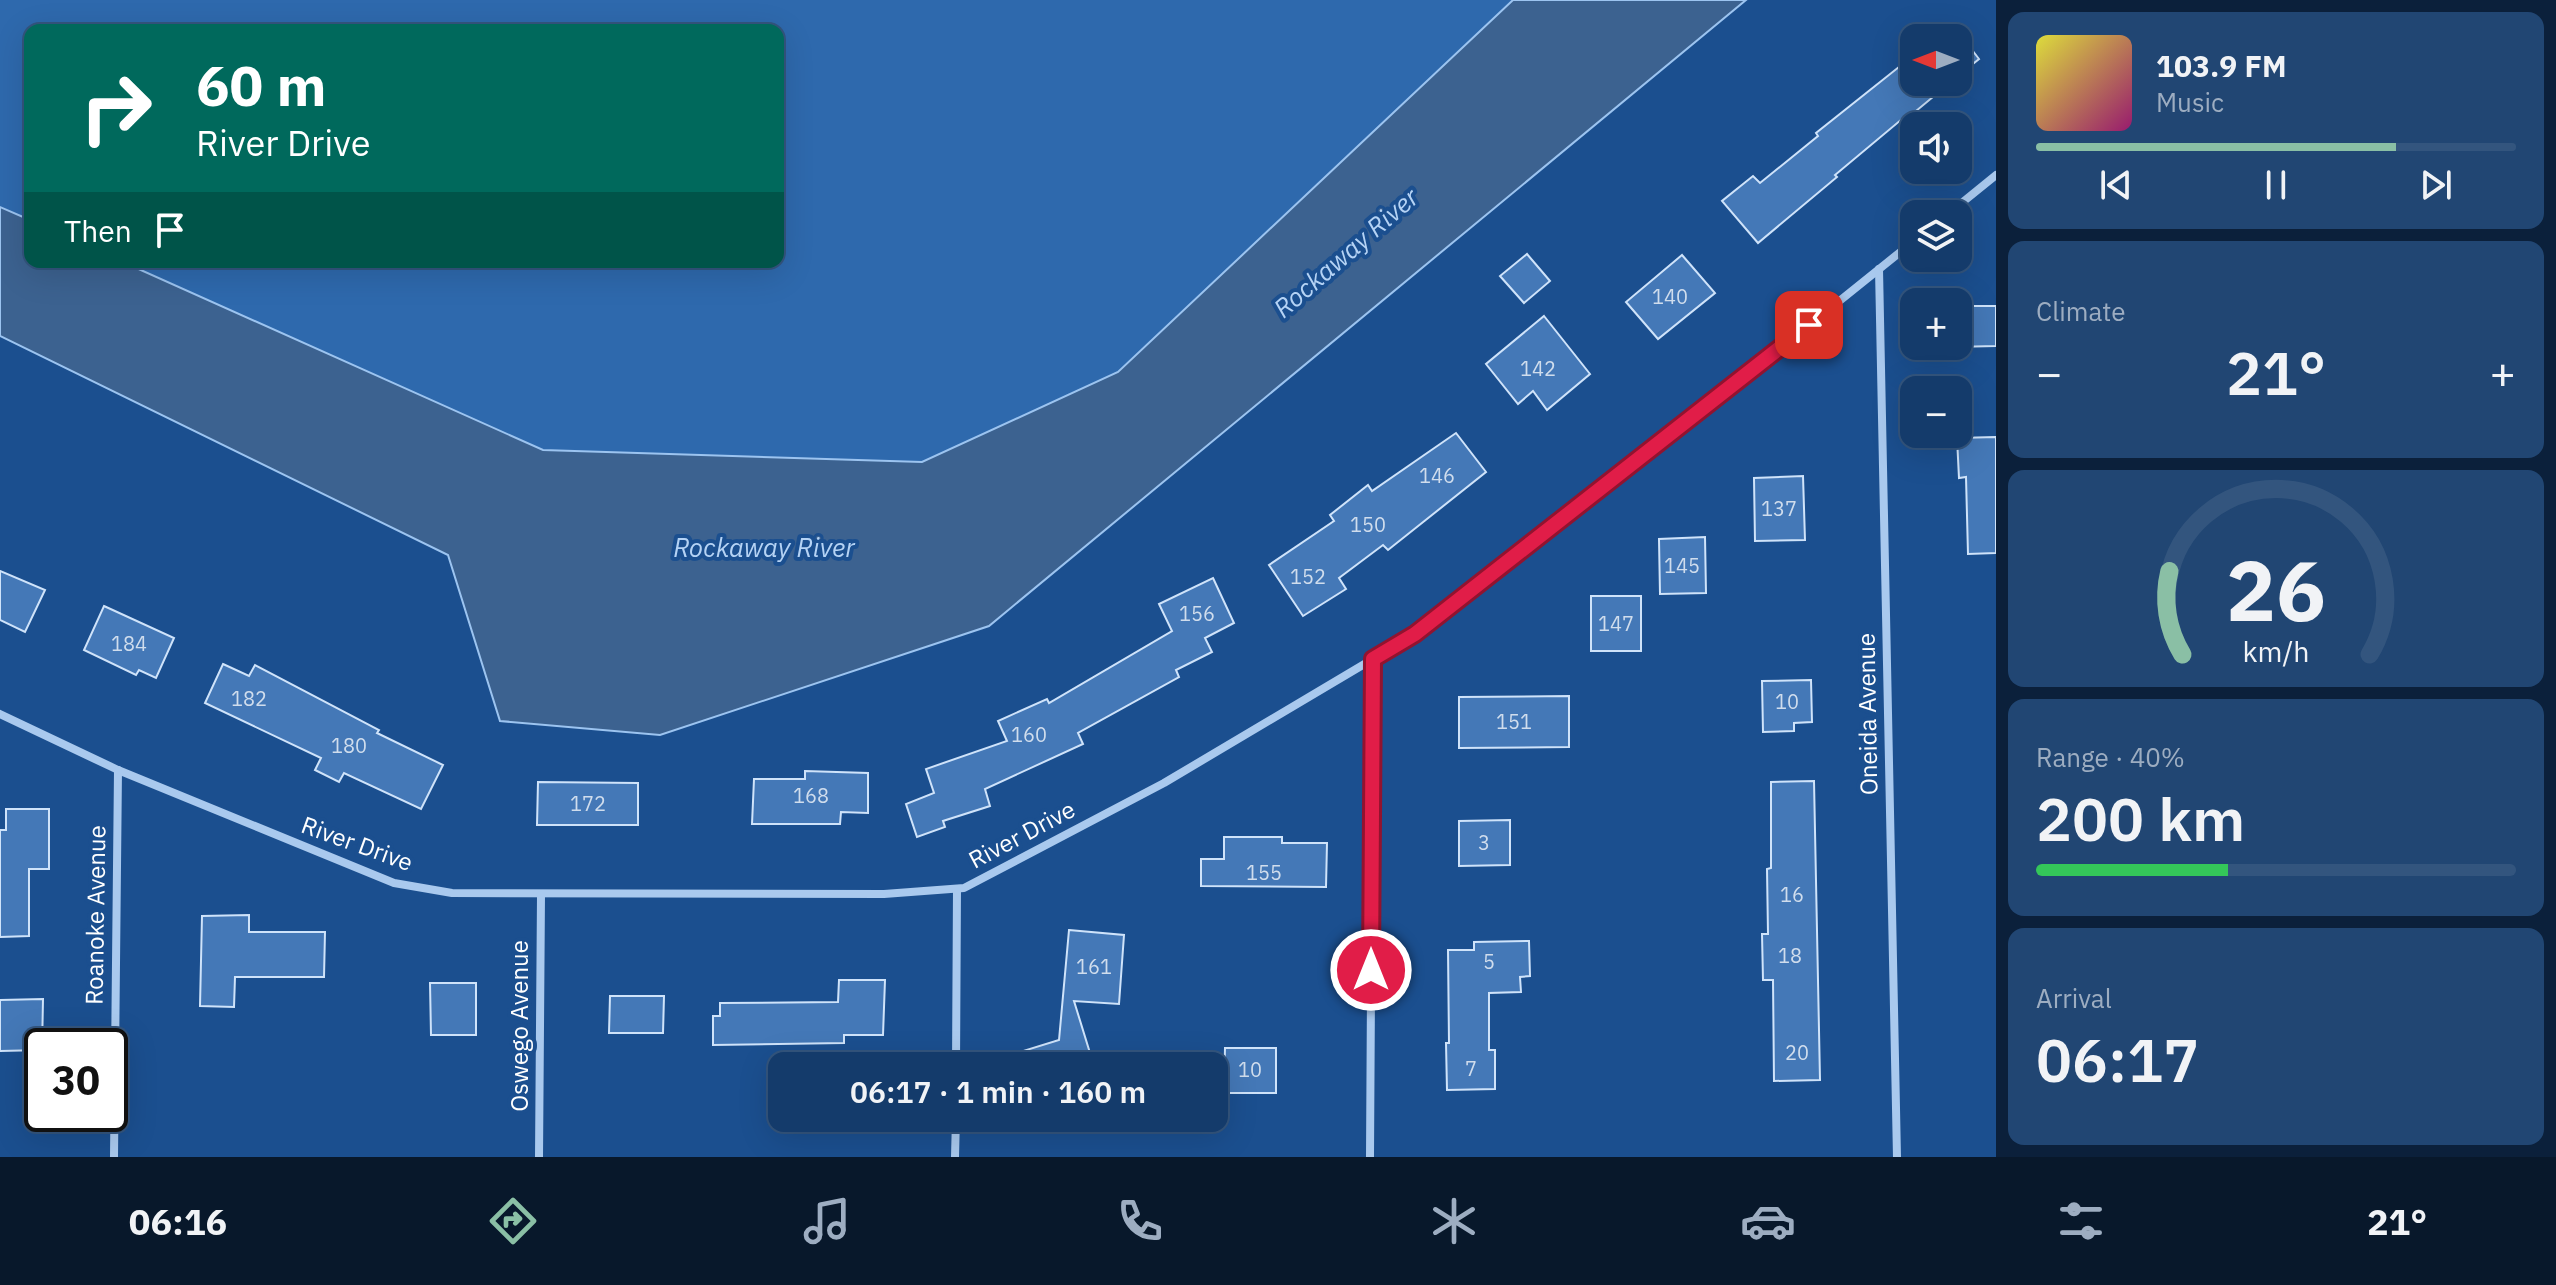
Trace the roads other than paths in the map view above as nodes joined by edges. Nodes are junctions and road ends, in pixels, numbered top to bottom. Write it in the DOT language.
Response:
graph roads {
  1 [pos="1996,175"];
  2 [pos="1965,200"];
  3 [pos="1900,252"];
  4 [pos="1879,269"];
  5 [pos="1373,659"];
  6 [pos="0,714"];
  7 [pos="118,770"];
  8 [pos="957,889"];
  9 [pos="541,895"];
  10 [pos="956,1052"];
  11 [pos="956,1132"];
  12 [pos="114,1157"];
  13 [pos="539,1157"];
  14 [pos="955,1157"];
  15 [pos="1370,1157"];
  16 [pos="1897,1157"];
  1 -- 2 [label="street"];
  3 -- 4 [label="street, River Drive"];
  4 -- 5 [label="street, River Drive"];
  4 -- 16 [label="street, Oneida Avenue"];
  5 -- 8 [label="street, River Drive"];
  5 -- 15 [label="street"];
  6 -- 7 [label="street, River Drive"];
  7 -- 9 [label="street, River Drive"];
  7 -- 12 [label="street, Roanoke Avenue"];
  8 -- 9 [label="street, River Drive"];
  8 -- 10 [label="street"];
  9 -- 13 [label="street, Oswego Avenue"];
  11 -- 14 [label="street"];
}
